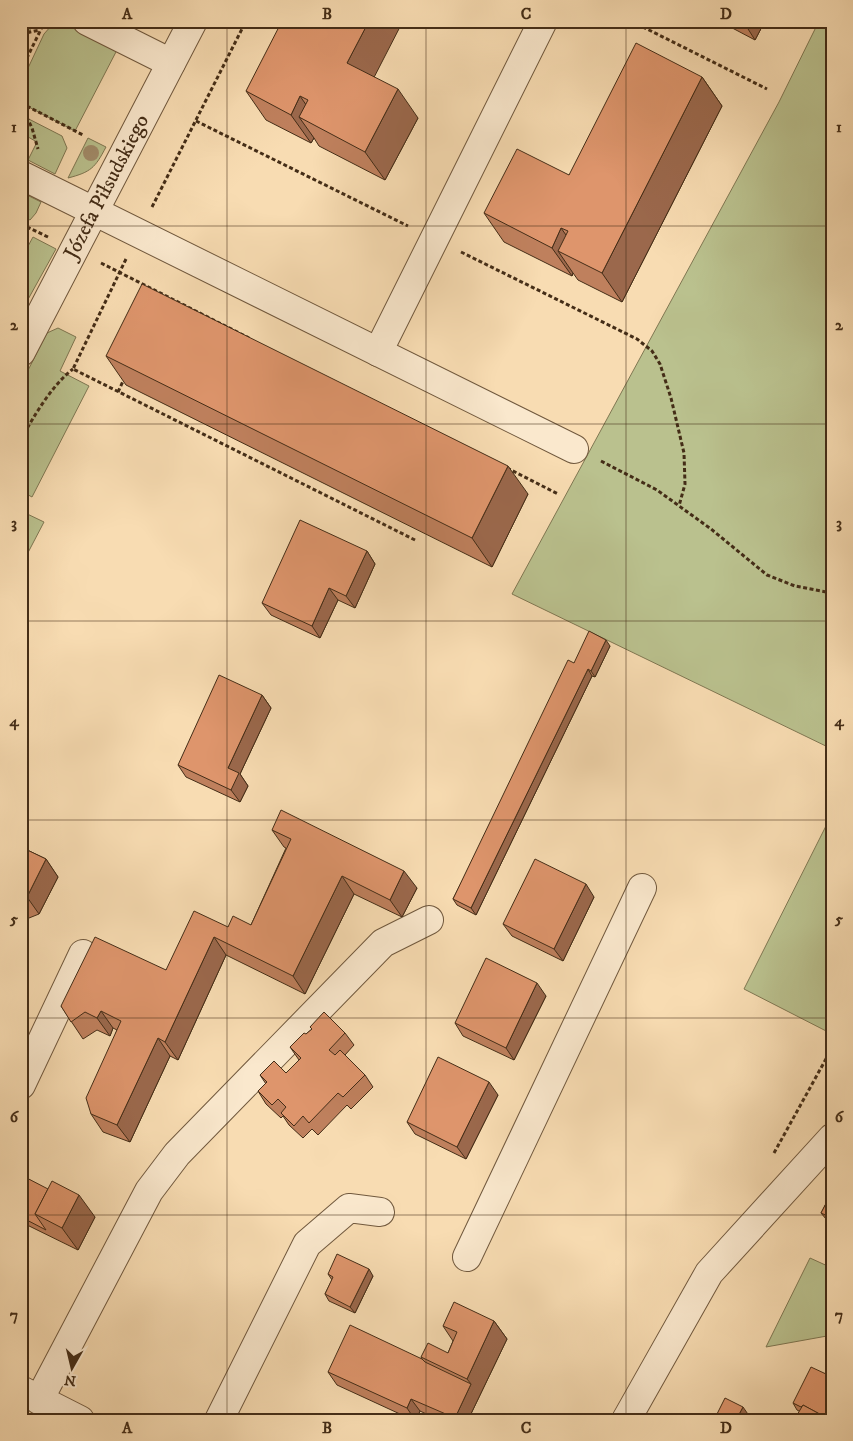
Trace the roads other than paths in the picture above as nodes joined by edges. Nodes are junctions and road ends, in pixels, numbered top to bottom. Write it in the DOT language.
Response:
graph roads {
  1 [pos="87,21"];
  2 [pos="193,21"];
  3 [pos="543,21"];
  4 [pos="171,63"];
  5 [pos="27,178"];
  6 [pos="94,211"];
  7 [pos="21,352"];
  8 [pos="378,352"];
  9 [pos="574,449"];
  10 [pos="642,888"];
  11 [pos="429,920"];
  12 [pos="83,954"];
  13 [pos="21,1085"];
  14 [pos="832,1138"];
  15 [pos="380,1212"];
  16 [pos="467,1257"];
  17 [pos="30,1395"];
  18 [pos="76,1419"];
  19 [pos="219,1420"];
  20 [pos="626,1420"];
  1 -- 4 [label="street"];
  2 -- 4 [label="street, Józefa Piłsudskiego"];
  3 -- 8 [label="street"];
  4 -- 6 [label="street, Józefa Piłsudskiego"];
  5 -- 6 [label="street"];
  6 -- 7 [label="street, Józefa Piłsudskiego"];
  6 -- 8 [label="street"];
  8 -- 9 [label="street"];
  10 -- 16 [label="street"];
  11 -- 17 [label="street"];
  12 -- 13 [label="street"];
  14 -- 20 [label="street"];
  15 -- 19 [label="street"];
  17 -- 18 [label="street"];
}
